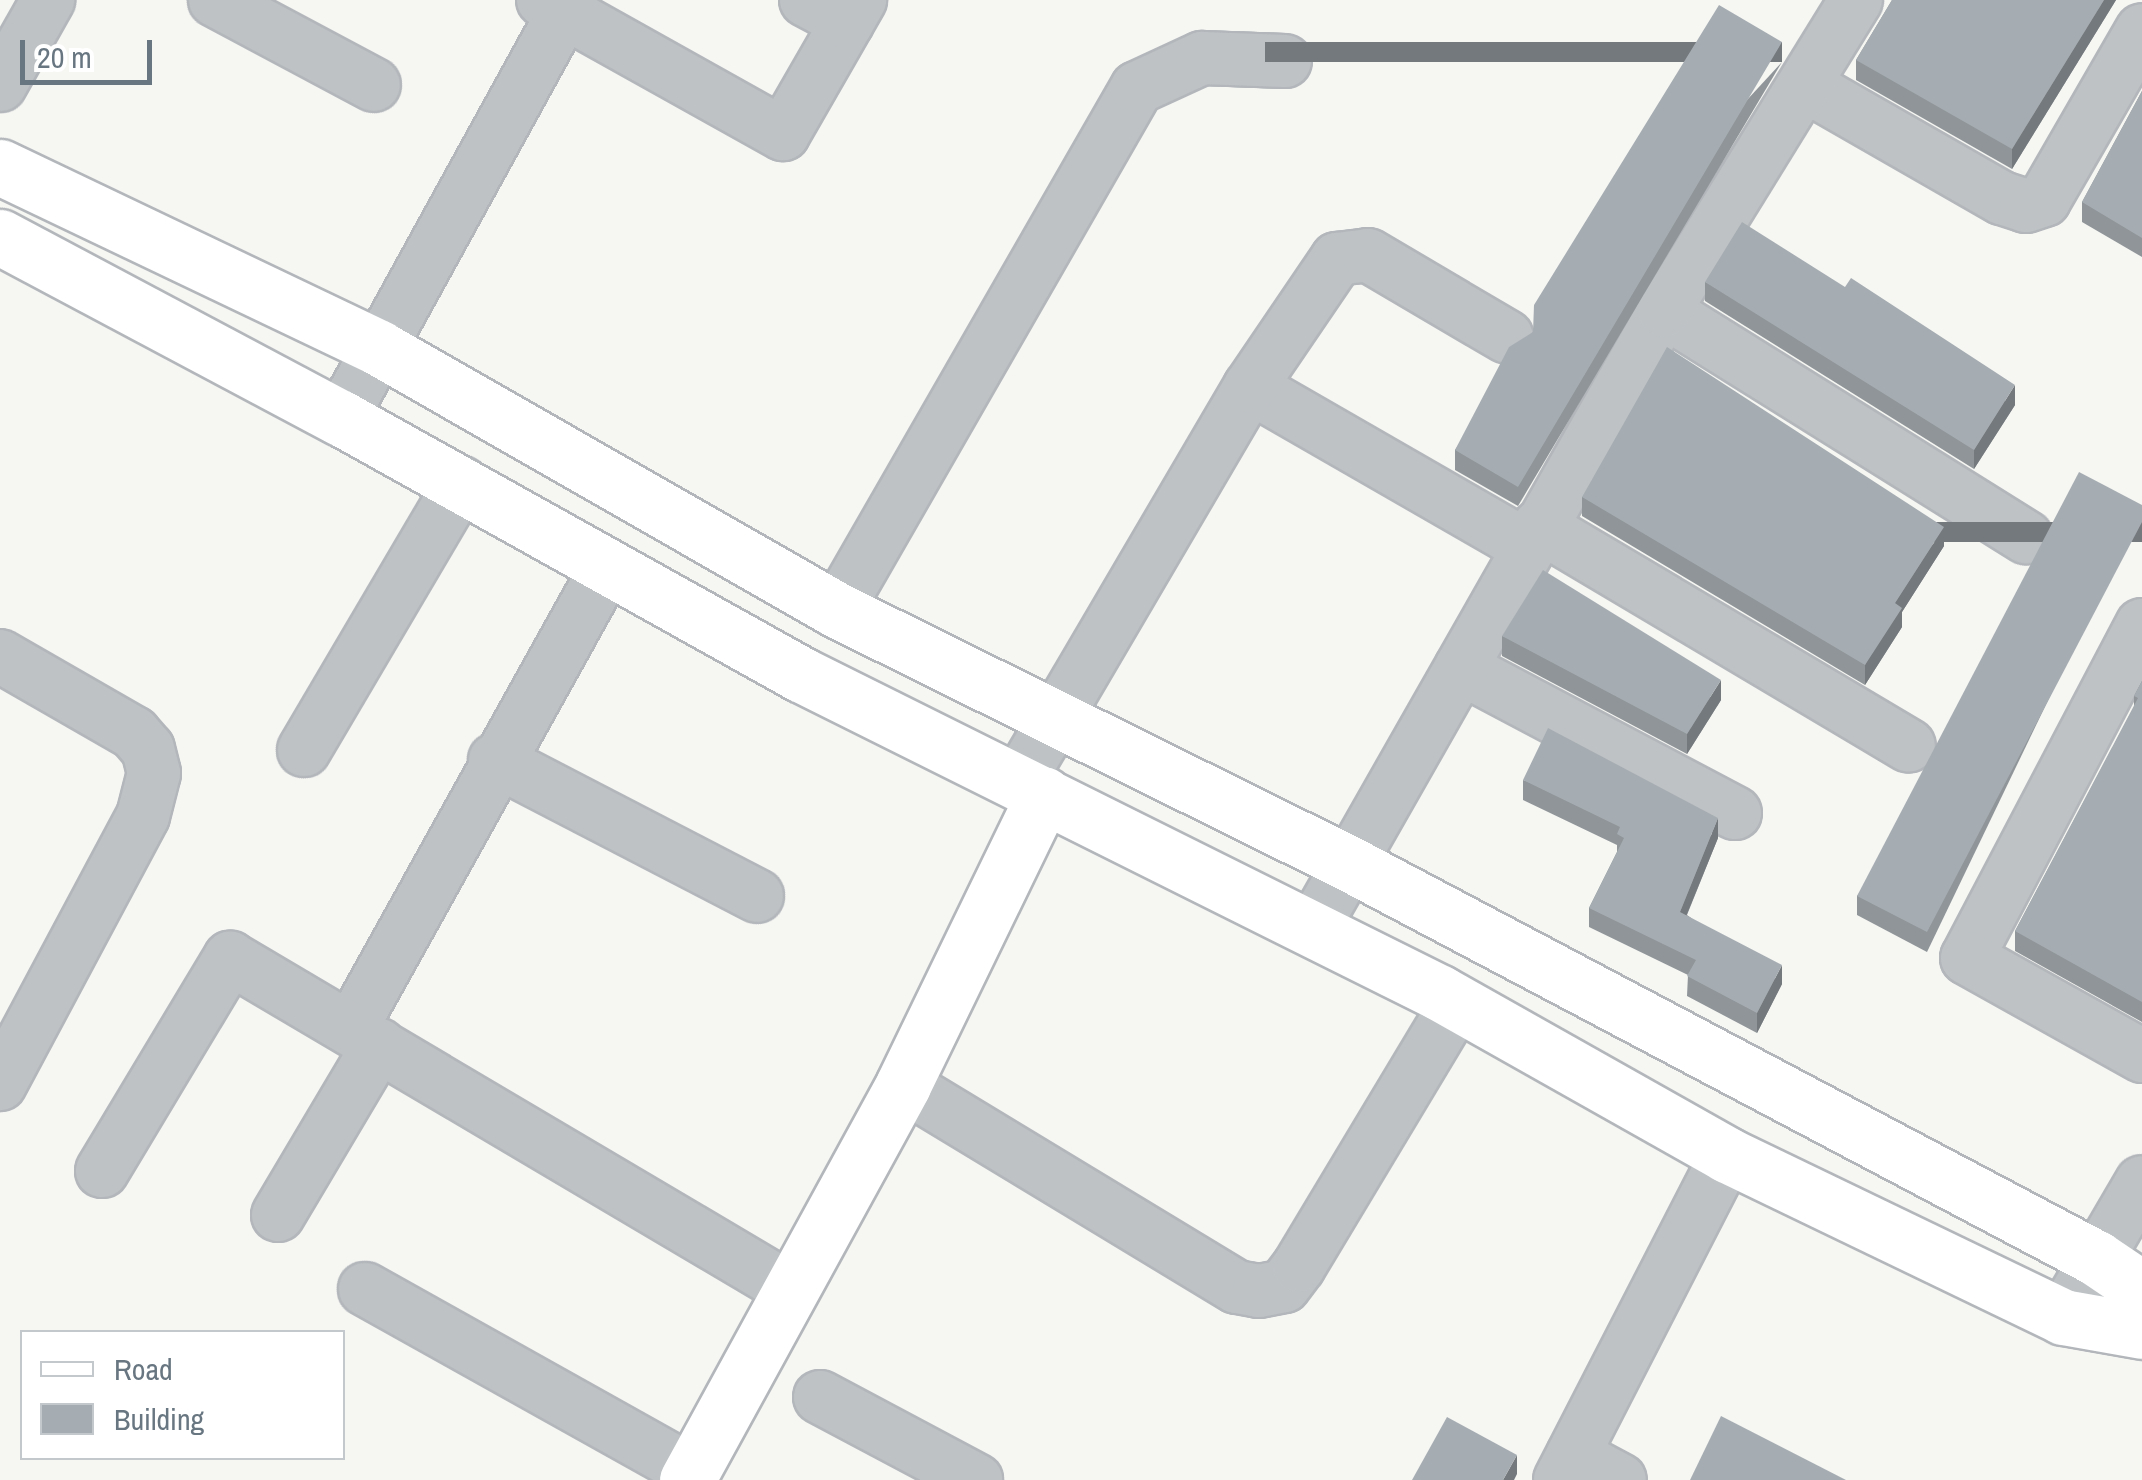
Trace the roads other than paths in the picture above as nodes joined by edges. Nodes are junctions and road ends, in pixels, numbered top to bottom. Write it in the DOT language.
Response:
graph roads {
  1 [pos="48,0"];
  2 [pos="215,0"];
  3 [pos="1856,0"];
  4 [pos="560,4"];
  5 [pos="838,7"];
  6 [pos="2142,30"];
  7 [pos="1286,62"];
  8 [pos="0,85"];
  9 [pos="374,85"];
  10 [pos="1808,86"];
  11 [pos="0,166"];
  12 [pos="0,237"];
  13 [pos="1664,311"];
  14 [pos="1507,337"];
  15 [pos="380,348"];
  16 [pos="1250,387"];
  17 [pos="341,418"];
  18 [pos="461,483"];
  19 [pos="1533,536"];
  20 [pos="2026,537"];
  21 [pos="606,569"];
  22 [pos="837,610"];
  23 [pos="2142,625"];
  24 [pos="0,656"];
  25 [pos="1461,668"];
  26 [pos="1052,717"];
  27 [pos="1909,746"];
  28 [pos="304,750"];
  29 [pos="496,760"];
  30 [pos="1032,786"];
  31 [pos="1734,813"];
  32 [pos="1350,864"];
  33 [pos="756,896"];
  34 [pos="1313,928"];
  35 [pos="1457,1002"];
  36 [pos="365,1036"];
  37 [pos="2142,1056"];
  38 [pos="0,1084"];
  39 [pos="902,1085"];
  40 [pos="1727,1155"];
  41 [pos="102,1171"];
  42 [pos="2142,1182"];
  43 [pos="278,1216"];
  44 [pos="2096,1258"];
  45 [pos="365,1289"];
  46 [pos="790,1289"];
  47 [pos="2142,1289"];
  48 [pos="2063,1318"];
  49 [pos="2142,1331"];
  50 [pos="820,1396"];
  51 [pos="1566,1468"];
  52 [pos="689,1476"];
  53 [pos="976,1480"];
  54 [pos="1620,1480"];
  1 -- 8 [label="street"];
  2 -- 9 [label="street"];
  3 -- 10 [label="street"];
  4 -- 5 [label="street"];
  4 -- 15 [label="street"];
  6 -- 10 [label="street"];
  7 -- 22 [label="street"];
  10 -- 13 [label="street"];
  11 -- 15 [label="street"];
  12 -- 17 [label="street"];
  13 -- 19 [label="street"];
  13 -- 20 [label="street"];
  14 -- 16 [label="street"];
  15 -- 17 [label="street"];
  15 -- 22 [label="street"];
  16 -- 19 [label="street"];
  16 -- 26 [label="street"];
  17 -- 18 [label="street"];
  18 -- 21 [label="street"];
  18 -- 28 [label="street"];
  19 -- 25 [label="street"];
  19 -- 27 [label="street"];
  21 -- 29 [label="street"];
  21 -- 30 [label="street"];
  22 -- 26 [label="street"];
  23 -- 37 [label="street"];
  24 -- 38 [label="street"];
  25 -- 31 [label="street"];
  25 -- 32 [label="street"];
  26 -- 30 [label="street"];
  26 -- 32 [label="street"];
  29 -- 33 [label="street"];
  29 -- 36 [label="street"];
  30 -- 34 [label="street"];
  30 -- 39 [label="street"];
  32 -- 34 [label="street"];
  32 -- 44 [label="street"];
  34 -- 35 [label="street"];
  35 -- 39 [label="street"];
  35 -- 40 [label="street"];
  36 -- 41 [label="street"];
  36 -- 43 [label="street"];
  36 -- 46 [label="street"];
  39 -- 46 [label="street"];
  40 -- 48 [label="street"];
  40 -- 51 [label="street"];
  42 -- 44 [label="street"];
  44 -- 47 [label="street"];
  44 -- 48 [label="street"];
  45 -- 52 [label="street"];
  46 -- 52 [label="street"];
  48 -- 49 [label="street"];
  50 -- 53 [label="street"];
  51 -- 54 [label="street"];
}
